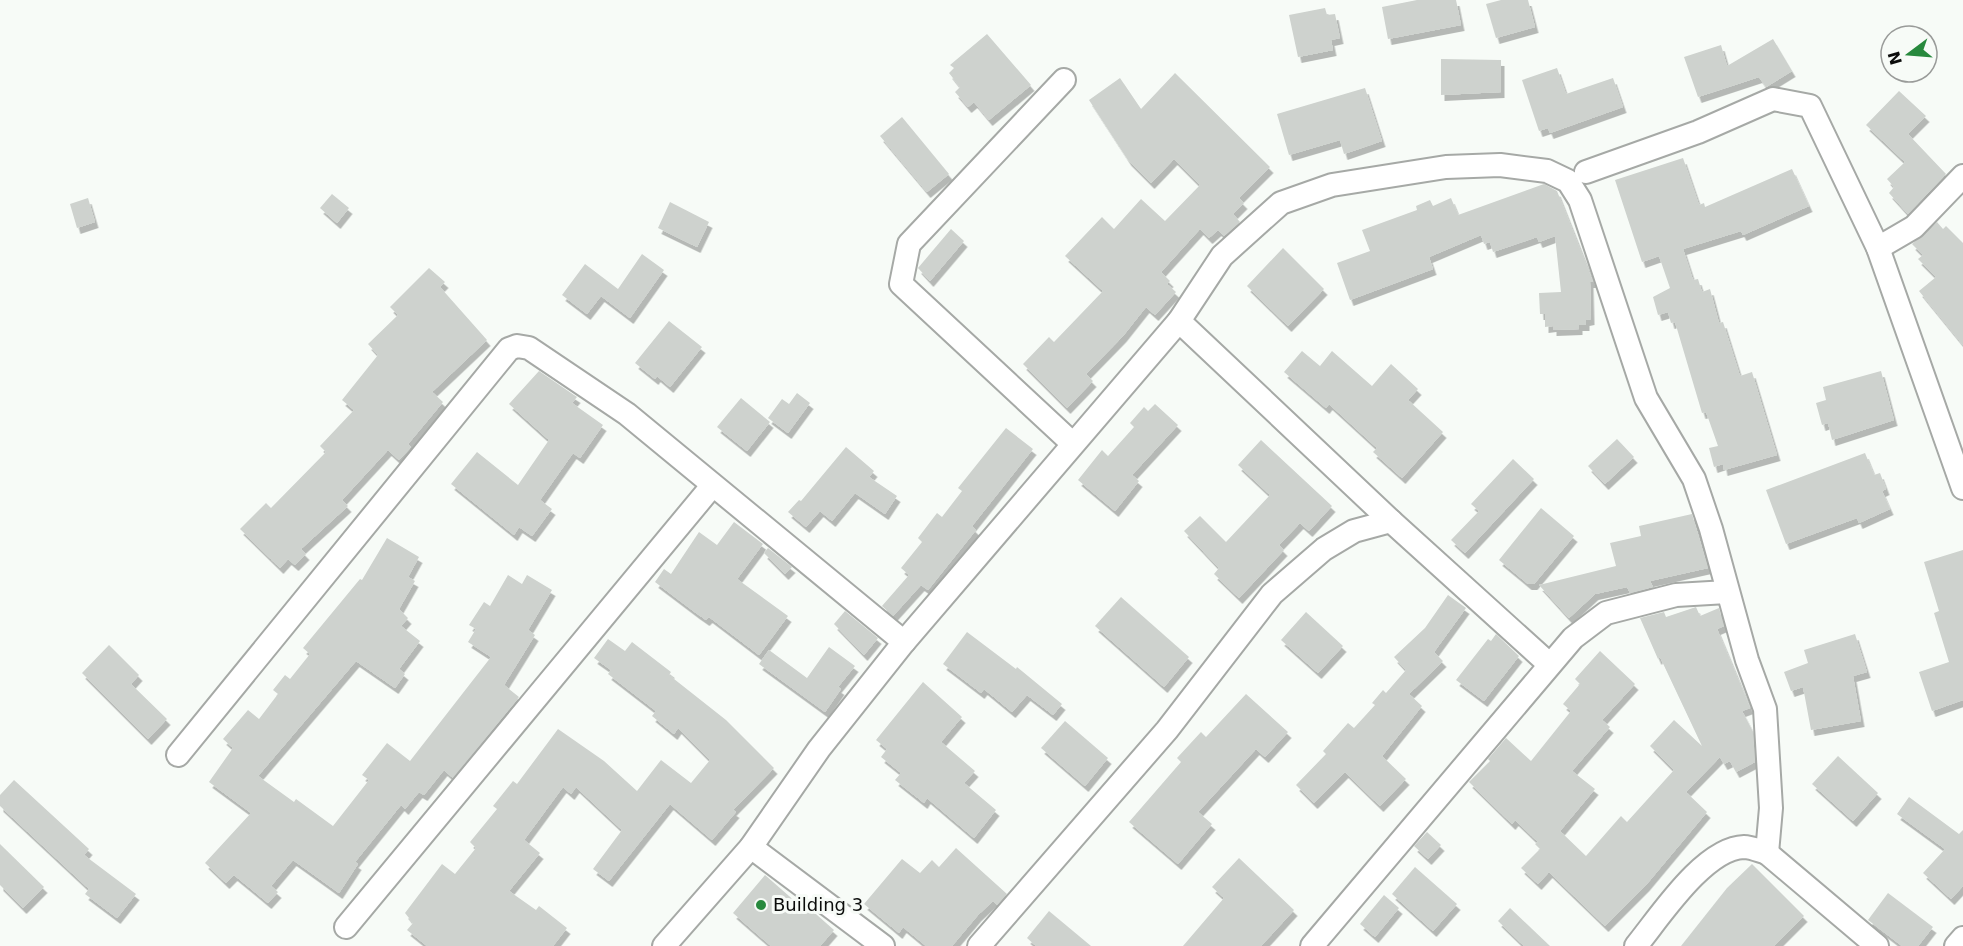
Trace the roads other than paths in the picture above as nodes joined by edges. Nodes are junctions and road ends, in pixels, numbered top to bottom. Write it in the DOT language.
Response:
graph roads {
  1 [pos="1064,80"];
  2 [pos="1586,172"];
  3 [pos="1963,176"];
  4 [pos="1878,248"];
  5 [pos="1179,321"];
  6 [pos="1072,443"];
  7 [pos="712,486"];
  8 [pos="1963,488"];
  9 [pos="1391,521"];
  10 [pos="1727,592"];
  11 [pos="904,642"];
  12 [pos="1549,664"];
  13 [pos="178,755"];
  14 [pos="751,847"];
  15 [pos="1767,852"];
  16 [pos="346,927"];
  17 [pos="1963,938"];
  18 [pos="664,946"];
  19 [pos="883,946"];
  20 [pos="978,946"];
  21 [pos="1312,946"];
  22 [pos="1636,946"];
  23 [pos="1877,946"];
  24 [pos="1956,946"];
  1 -- 6 [label="street"];
  2 -- 4 [label="street"];
  3 -- 4 [label="street"];
  4 -- 8 [label="street"];
  5 -- 6 [label="street"];
  5 -- 9 [label="street"];
  5 -- 10 [label="street"];
  6 -- 11 [label="street"];
  7 -- 11 [label="street"];
  7 -- 13 [label="street"];
  7 -- 16 [label="street"];
  9 -- 12 [label="street"];
  9 -- 20 [label="street"];
  10 -- 12 [label="street"];
  10 -- 15 [label="street"];
  11 -- 14 [label="street"];
  12 -- 21 [label="street"];
  14 -- 18 [label="street"];
  14 -- 19 [label="street"];
  15 -- 22 [label="street"];
  15 -- 23 [label="street"];
  17 -- 24 [label="street"];
}
